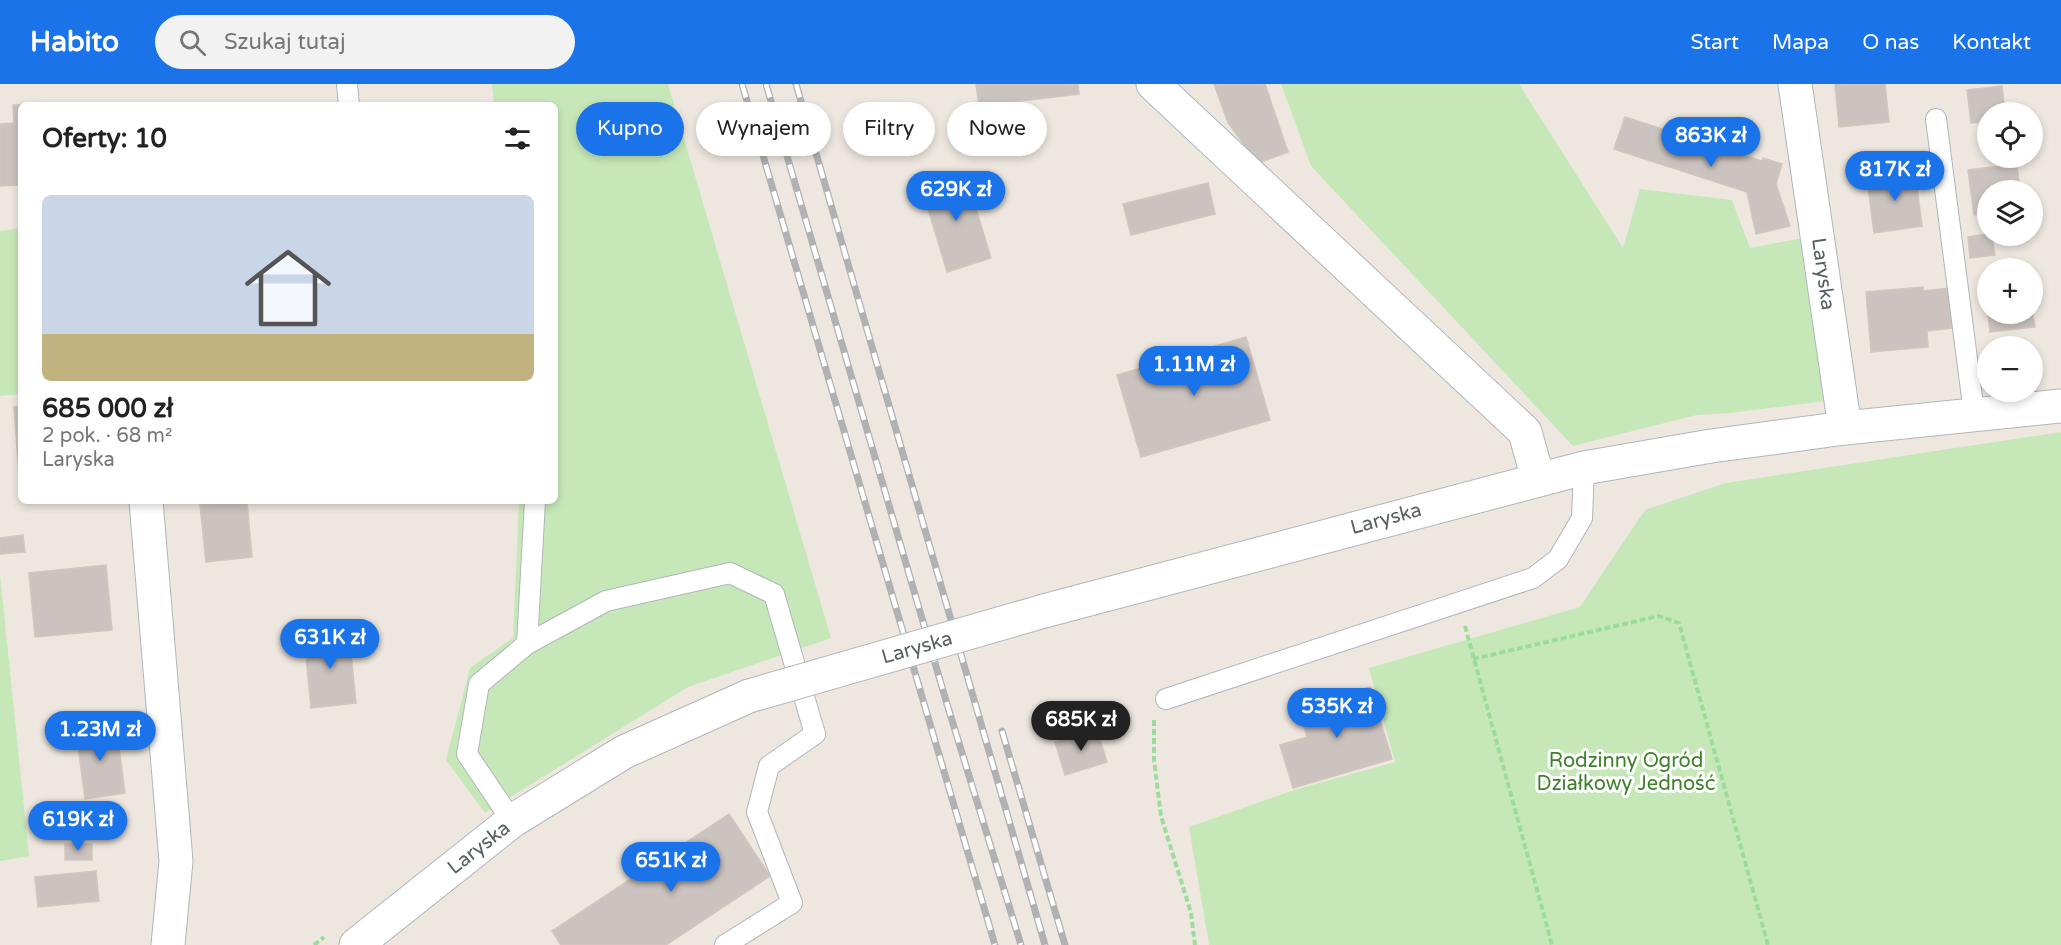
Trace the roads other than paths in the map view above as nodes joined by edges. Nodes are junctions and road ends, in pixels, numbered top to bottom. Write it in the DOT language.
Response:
graph roads {
  1 [pos="347,84"];
  2 [pos="1152,84"];
  3 [pos="1795,84"];
  4 [pos="349,102"];
  5 [pos="1936,119"];
  6 [pos="2061,406"];
  7 [pos="1974,413"];
  8 [pos="1845,428"];
  9 [pos="1584,468"];
  10 [pos="1538,479"];
  11 [pos="146,504"];
  12 [pos="535,504"];
  13 [pos="527,644"];
  14 [pos="1166,699"];
  15 [pos="512,821"];
  16 [pos="168,945"];
  17 [pos="356,945"];
  18 [pos="724,945"];
  1 -- 4 [label="lane"];
  2 -- 10 [label="street"];
  3 -- 8 [label="street, Laryska"];
  5 -- 7 [label="lane"];
  6 -- 7 [label="street, Laryska"];
  7 -- 8 [label="street, Laryska"];
  8 -- 9 [label="street, Laryska"];
  9 -- 10 [label="street, Laryska"];
  9 -- 14 [label="lane"];
  10 -- 15 [label="street, Laryska, bridge"];
  11 -- 16 [label="street"];
  12 -- 13 [label="lane"];
  13 -- 15 [label="lane"];
  13 -- 18 [label="lane"];
  15 -- 17 [label="street, Laryska"];
}
